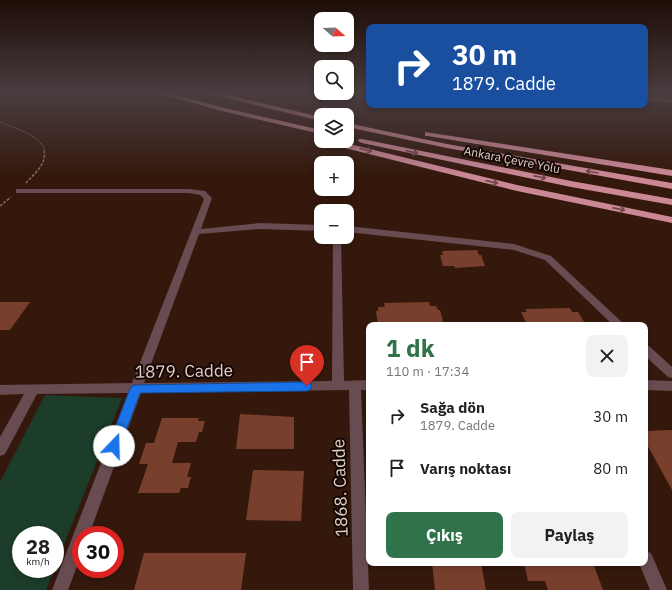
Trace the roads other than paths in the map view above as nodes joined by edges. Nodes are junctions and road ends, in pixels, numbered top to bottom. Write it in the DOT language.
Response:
graph roads {
  1 [pos="256,120"];
  2 [pos="266,120"];
  3 [pos="354,122"];
  4 [pos="354,126"];
  5 [pos="314,130"];
  6 [pos="314,137"];
  7 [pos="354,139"];
  8 [pos="354,147"];
  9 [pos="672,173"];
  10 [pos="672,186"];
  11 [pos="18,191"];
  12 [pos="672,202"];
  13 [pos="672,220"];
  14 [pos="314,228"];
  15 [pos="354,230"];
  16 [pos="195,232"];
  17 [pos="337,244"];
  18 [pos="617,322"];
  19 [pos="648,352"];
  20 [pos="672,374"];
  21 [pos="648,385"];
  22 [pos="338,386"];
  23 [pos="362,386"];
  24 [pos="672,386"];
  25 [pos="136,389"];
  26 [pos="0,390"];
  27 [pos="33,390"];
  28 [pos="0,450"];
  29 [pos="648,566"];
  30 [pos="60,590"];
  31 [pos="361,590"];
  32 [pos="659,590"];
  1 -- 6 [label="highway"];
  2 -- 5 [label="highway"];
  3 -- 9 [label="highway"];
  10 -- 4 [label="highway, Ankara Çevre Yolu, one-way"];
  7 -- 12 [label="highway, Ankara Çevre Yolu, one-way"];
  8 -- 13 [label="highway, one-way"];
  11 -- 16 [label="street"];
  14 -- 16 [label="street"];
  15 -- 18 [label="street"];
  16 -- 25 [label="street"];
  17 -- 22 [label="street"];
  19 -- 20 [label="street"];
  21 -- 24 [label="street"];
  22 -- 23 [label="street, 1879. Cadde"];
  22 -- 25 [label="street, 1879. Cadde"];
  23 -- 31 [label="street, 1868. Cadde"];
  25 -- 27 [label="street, 1879. Cadde"];
  25 -- 30 [label="street"];
  26 -- 27 [label="street, 1879. Cadde"];
  27 -- 28 [label="street"];
  29 -- 32 [label="street"];
}
